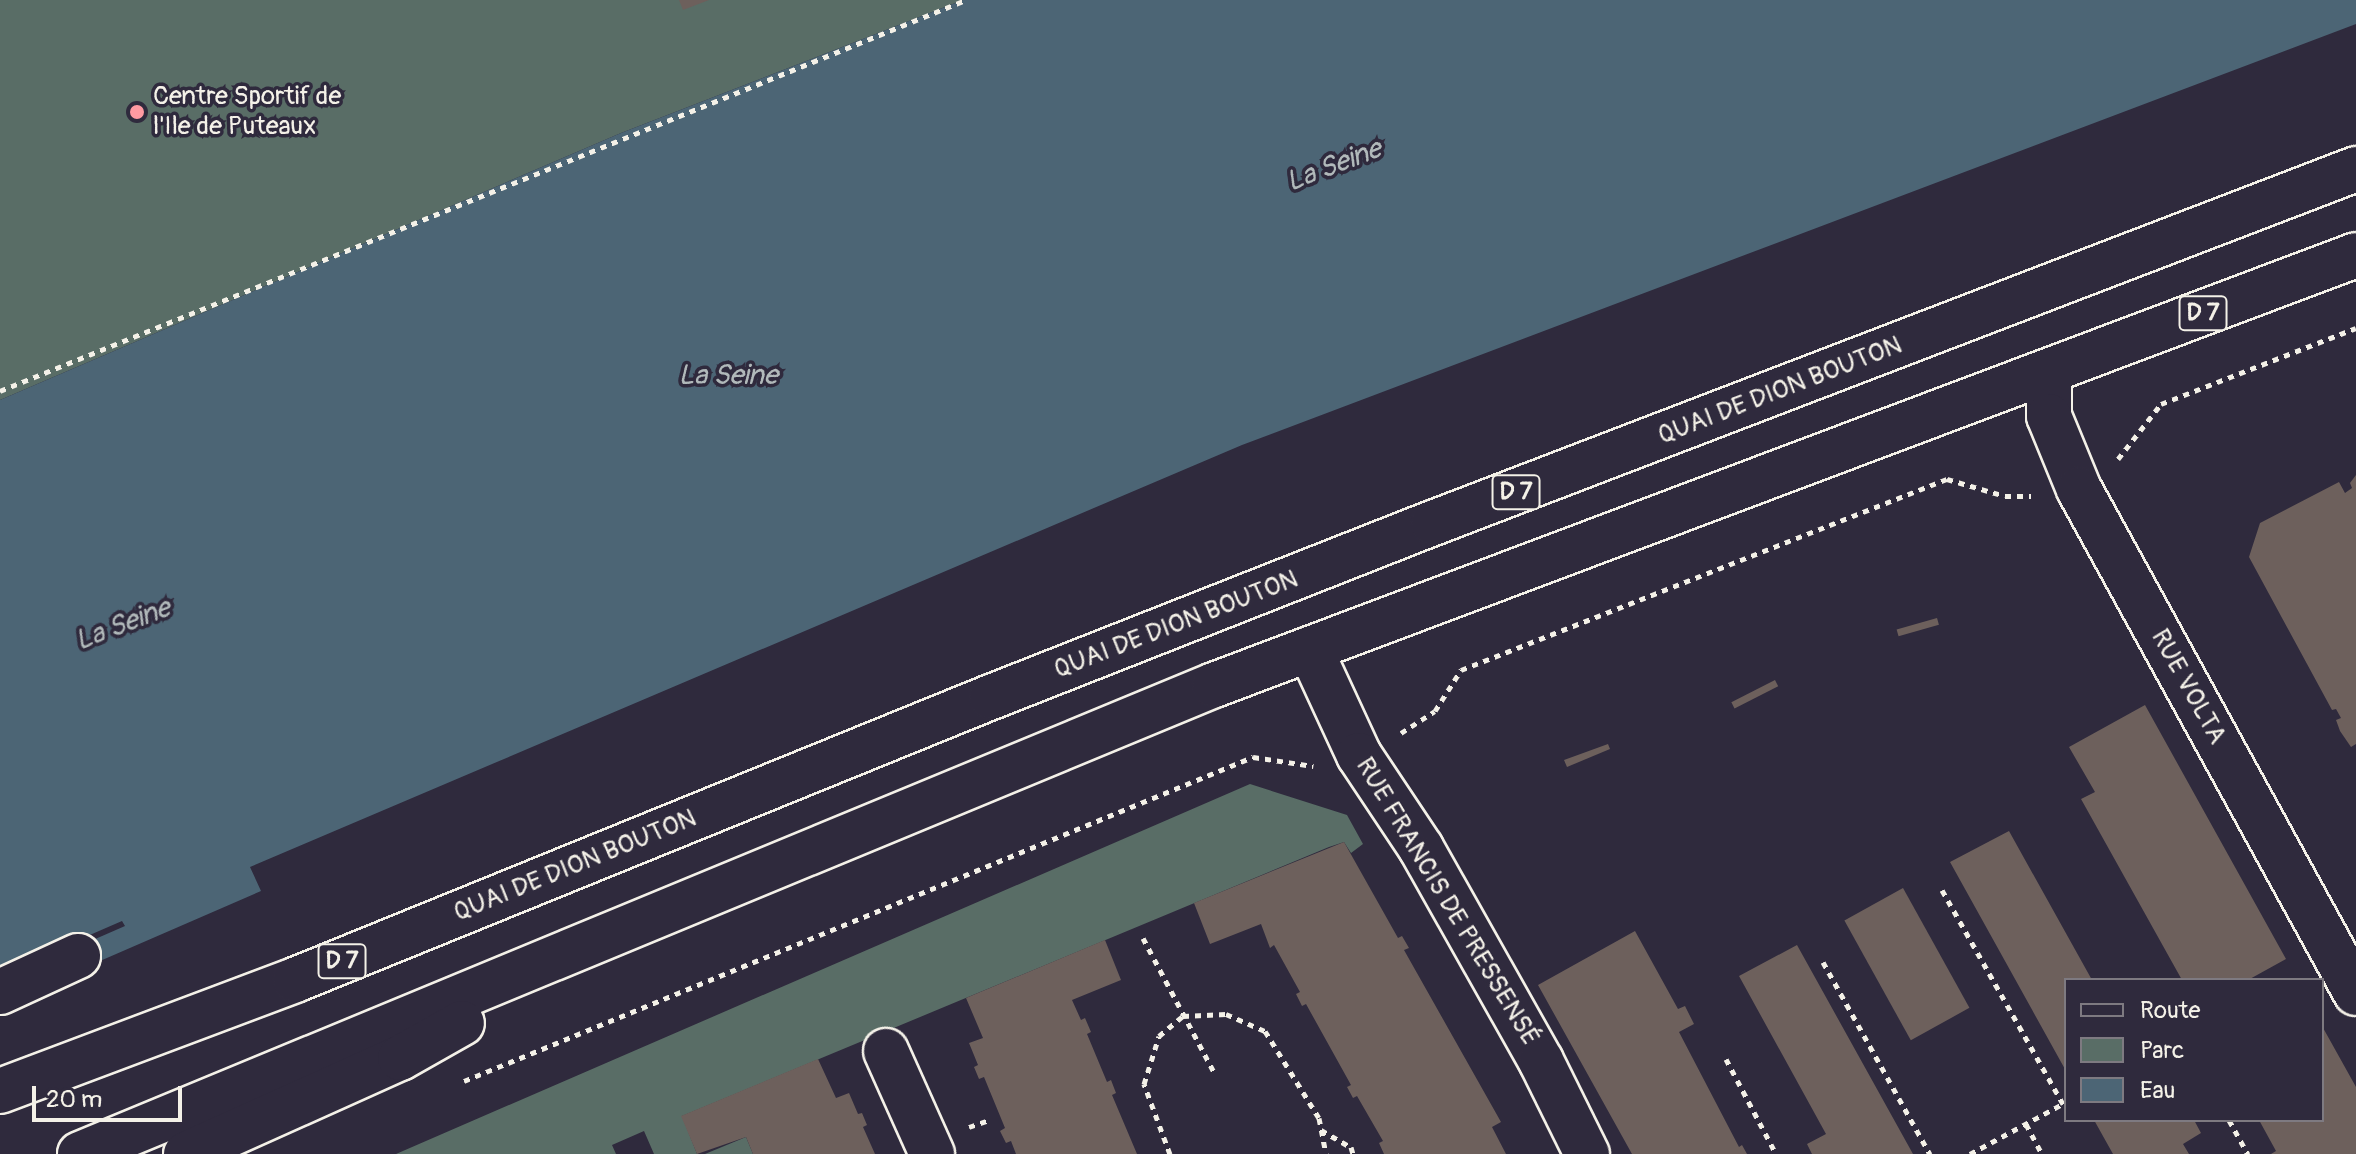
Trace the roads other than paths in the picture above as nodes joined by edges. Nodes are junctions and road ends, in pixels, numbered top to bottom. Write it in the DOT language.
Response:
graph roads {
  1 [pos="2356,169"];
  2 [pos="2356,255"];
  3 [pos="2049,371"];
  4 [pos="1274,588"];
  5 [pos="1310,649"];
  6 [pos="621,933"];
  7 [pos="78,956"];
  8 [pos="0,992"];
  9 [pos="2356,993"];
  10 [pos="886,1051"];
  11 [pos="0,1091"];
  12 [pos="80,1154"];
  13 [pos="186,1154"];
  14 [pos="932,1154"];
  15 [pos="1587,1154"];
  1 -- 4 [label="main road, QUAI DE DION BOUTON / D 7"];
  2 -- 3 [label="main road, D 7"];
  3 -- 5 [label="main road, D 7"];
  3 -- 9 [label="main road, RUE VOLTA"];
  4 -- 5 [label="main road, RUE FRANCIS DE PRESSENSÉ"];
  4 -- 11 [label="main road, QUAI DE DION BOUTON / D 7"];
  5 -- 6 [label="main road, D 7"];
  5 -- 15 [label="main road, RUE FRANCIS DE PRESSENSÉ"];
  6 -- 12 [label="main road, D 7"];
  6 -- 13 [label="main road"];
  7 -- 8 [label="main road"];
  10 -- 14 [label="main road"];
}
